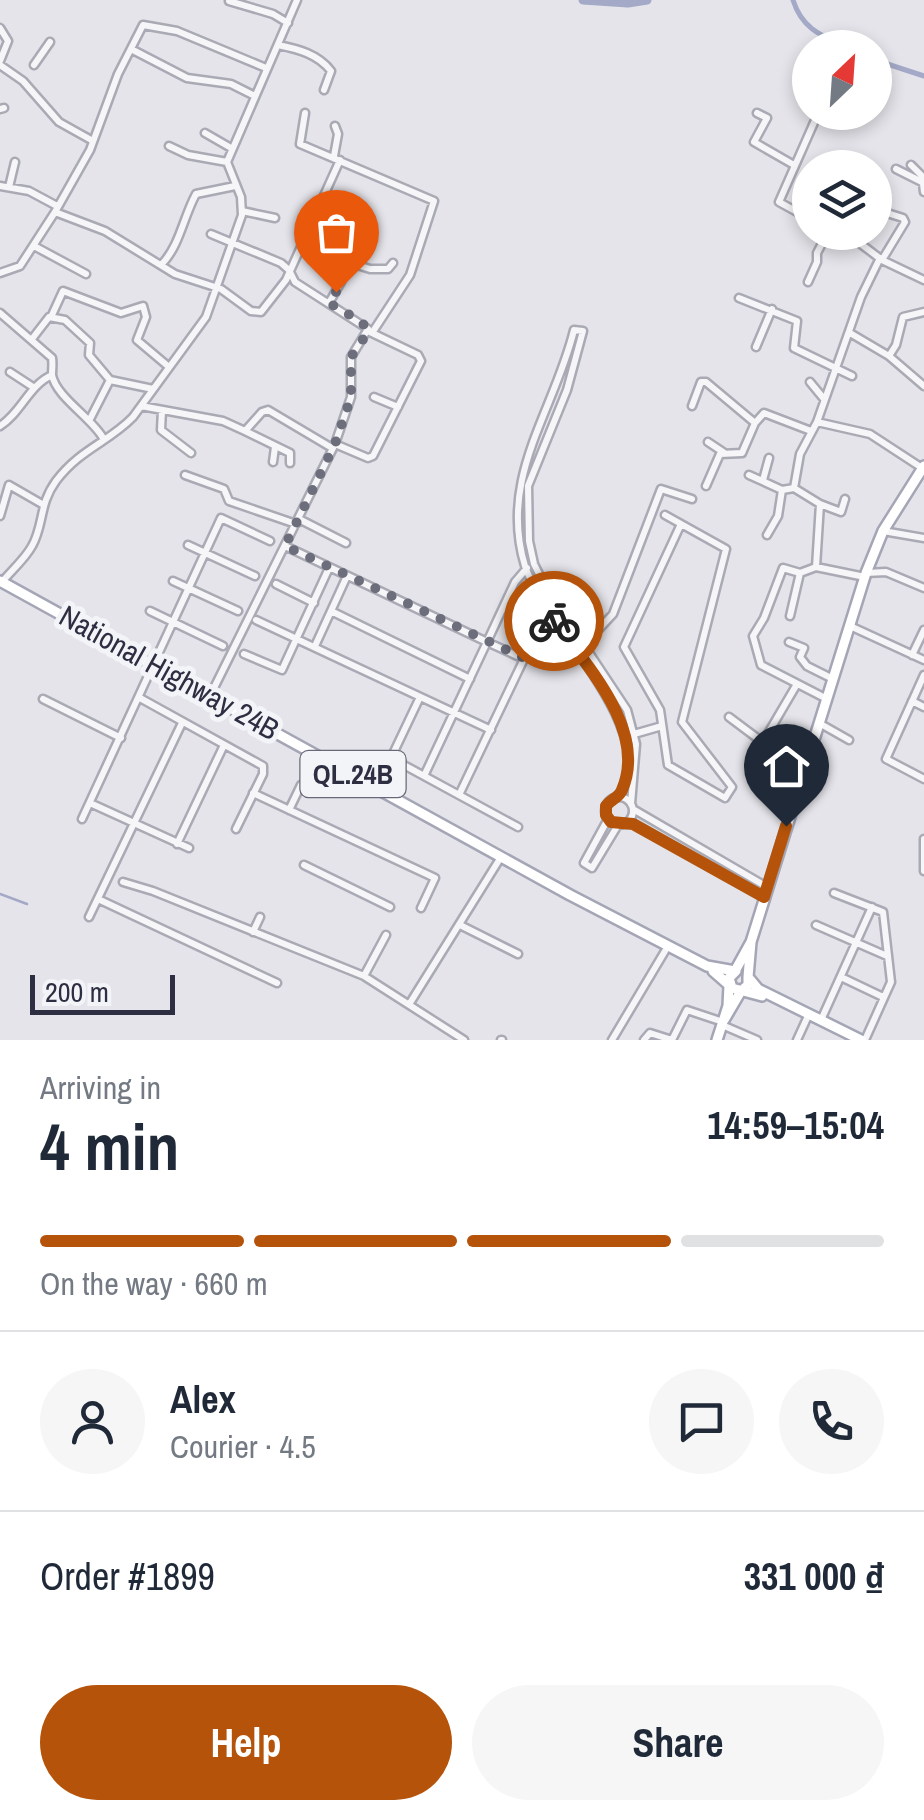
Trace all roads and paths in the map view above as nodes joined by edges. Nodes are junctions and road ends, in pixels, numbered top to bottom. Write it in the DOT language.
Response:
graph roads {
  1 [pos="297,0"];
  2 [pos="229,1"];
  3 [pos="288,22"];
  4 [pos="0,28"];
  5 [pos="50,42"];
  6 [pos="278,45"];
  7 [pos="130,48"];
  8 [pos="0,65"];
  9 [pos="34,65"];
  10 [pos="266,68"];
  11 [pos="324,90"];
  12 [pos="256,96"];
  13 [pos="304,113"];
  14 [pos="757,113"];
  15 [pos="335,126"];
  16 [pos="205,133"];
  17 [pos="92,141"];
  18 [pos="169,146"];
  19 [pos="231,148"];
  20 [pos="337,158"];
  21 [pos="15,162"];
  22 [pos="227,162"];
  23 [pos="911,164"];
  24 [pos="792,165"];
  25 [pos="896,169"];
  26 [pos="792,171"];
  27 [pos="922,182"];
  28 [pos="4,186"];
  29 [pos="235,186"];
  30 [pos="924,192"];
  31 [pos="56,209"];
  32 [pos="792,209"];
  33 [pos="242,211"];
  34 [pos="892,213"];
  35 [pos="275,218"];
  36 [pos="366,218"];
  37 [pos="310,225"];
  38 [pos="212,234"];
  39 [pos="337,234"];
  40 [pos="232,241"];
  41 [pos="892,242"];
  42 [pos="34,246"];
  43 [pos="818,250"];
  44 [pos="869,250"];
  45 [pos="887,250"];
  46 [pos="881,259"];
  47 [pos="348,262"];
  48 [pos="162,264"];
  49 [pos="393,264"];
  50 [pos="289,270"];
  51 [pos="0,273"];
  52 [pos="86,274"];
  53 [pos="924,280"];
  54 [pos="808,282"];
  55 [pos="214,288"];
  56 [pos="738,298"];
  57 [pos="329,303"];
  58 [pos="772,310"];
  59 [pos="924,312"];
  60 [pos="0,313"];
  61 [pos="52,315"];
  62 [pos="370,332"];
  63 [pos="850,333"];
  64 [pos="32,340"];
  65 [pos="756,346"];
  66 [pos="889,356"];
  67 [pos="170,367"];
  68 [pos="836,369"];
  69 [pos="10,372"];
  70 [pos="52,375"];
  71 [pos="852,376"];
  72 [pos="110,380"];
  73 [pos="810,382"];
  74 [pos="924,386"];
  75 [pos="33,387"];
  76 [pos="153,389"];
  77 [pos="374,397"];
  78 [pos="824,399"];
  79 [pos="142,406"];
  80 [pos="398,406"];
  81 [pos="692,406"];
  82 [pos="162,410"];
  83 [pos="90,418"];
  84 [pos="816,422"];
  85 [pos="755,423"];
  86 [pos="0,426"];
  87 [pos="245,431"];
  88 [pos="811,431"];
  89 [pos="104,438"];
  90 [pos="708,442"];
  91 [pos="333,446"];
  92 [pos="275,447"];
  93 [pos="722,452"];
  94 [pos="190,453"];
  95 [pos="769,458"];
  96 [pos="272,462"];
  97 [pos="290,463"];
  98 [pos="923,467"];
  99 [pos="185,475"];
  100 [pos="749,475"];
  101 [pos="763,480"];
  102 [pos="706,486"];
  103 [pos="794,488"];
  104 [pos="782,490"];
  105 [pos="692,499"];
  106 [pos="845,499"];
  107 [pos="42,504"];
  108 [pos="820,504"];
  109 [pos="665,515"];
  110 [pos="0,516"];
  111 [pos="297,522"];
  112 [pos="681,524"];
  113 [pos="883,530"];
  114 [pos="767,535"];
  115 [pos="924,538"];
  116 [pos="270,541"];
  117 [pos="346,543"];
  118 [pos="188,545"];
  119 [pos="285,546"];
  120 [pos="205,553"];
  121 [pos="530,566"];
  122 [pos="329,568"];
  123 [pos="816,568"];
  124 [pos="800,573"];
  125 [pos="866,575"];
  126 [pos="255,576"];
  127 [pos="347,576"];
  128 [pos="1,581"];
  129 [pos="173,581"];
  130 [pos="276,584"];
  131 [pos="190,588"];
  132 [pos="924,588"];
  133 [pos="314,603"];
  134 [pos="331,610"];
  135 [pos="238,611"];
  136 [pos="150,612"];
  137 [pos="549,612"];
  138 [pos="790,616"];
  139 [pos="256,620"];
  140 [pos="174,623"];
  141 [pos="848,626"];
  142 [pos="924,630"];
  143 [pos="298,638"];
  144 [pos="580,641"];
  145 [pos="487,642"];
  146 [pos="789,642"];
  147 [pos="223,646"];
  148 [pos="315,646"];
  149 [pos="572,647"];
  150 [pos="244,654"];
  151 [pos="912,655"];
  152 [pos="524,658"];
  153 [pos="924,660"];
  154 [pos="155,666"];
  155 [pos="924,675"];
  156 [pos="470,678"];
  157 [pos="832,679"];
  158 [pos="797,684"];
  159 [pos="210,696"];
  160 [pos="420,697"];
  161 [pos="140,698"];
  162 [pos="43,699"];
  163 [pos="827,699"];
  164 [pos="912,700"];
  165 [pos="924,707"];
  166 [pos="456,713"];
  167 [pos="729,717"];
  168 [pos="629,718"];
  169 [pos="620,720"];
  170 [pos="182,722"];
  171 [pos="818,723"];
  172 [pos="662,726"];
  173 [pos="490,730"];
  174 [pos="634,734"];
  175 [pos="120,738"];
  176 [pos="850,740"];
  177 [pos="763,742"];
  178 [pos="224,745"];
  179 [pos="806,764"];
  180 [pos="924,768"];
  181 [pos="424,776"];
  182 [pos="922,778"];
  183 [pos="300,784"];
  184 [pos="254,793"];
  185 [pos="458,795"];
  186 [pos="617,797"];
  187 [pos="90,803"];
  188 [pos="632,806"];
  189 [pos="289,810"];
  190 [pos="82,819"];
  191 [pos="608,819"];
  192 [pos="134,824"];
  193 [pos="621,824"];
  194 [pos="518,827"];
  195 [pos="236,829"];
  196 [pos="924,839"];
  197 [pos="177,844"];
  198 [pos="188,848"];
  199 [pos="501,856"];
  200 [pos="721,862"];
  201 [pos="304,865"];
  202 [pos="716,870"];
  203 [pos="924,871"];
  204 [pos="123,882"];
  205 [pos="765,892"];
  206 [pos="834,893"];
  207 [pos="98,899"];
  208 [pos="390,906"];
  209 [pos="872,907"];
  210 [pos="421,908"];
  211 [pos="90,917"];
  212 [pos="260,917"];
  213 [pos="460,925"];
  214 [pos="816,925"];
  215 [pos="253,932"];
  216 [pos="386,935"];
  217 [pos="750,942"];
  218 [pos="856,944"];
  219 [pos="668,946"];
  220 [pos="518,954"];
  221 [pos="888,956"];
  222 [pos="707,966"];
  223 [pos="735,971"];
  224 [pos="364,976"];
  225 [pos="748,976"];
  226 [pos="841,978"];
  227 [pos="278,982"];
  228 [pos="730,985"];
  229 [pos="741,991"];
  230 [pos="883,997"];
  231 [pos="775,999"];
  232 [pos="410,1003"];
  233 [pos="808,1016"];
  234 [pos="821,1021"];
  235 [pos="723,1022"];
  236 [pos="844,1036"];
  237 [pos="464,1040"];
  238 [pos="612,1040"];
  239 [pos="644,1040"];
  240 [pos="672,1040"];
  241 [pos="717,1040"];
  242 [pos="757,1040"];
  243 [pos="797,1040"];
  244 [pos="864,1040"];
  1 -- 3 [label="street"];
  2 -- 3 [label="street"];
  3 -- 6 [label="street"];
  4 -- 8 [label="street"];
  5 -- 9 [label="street"];
  6 -- 10 [label="street"];
  6 -- 11 [label="street"];
  7 -- 10 [label="street"];
  7 -- 12 [label="street"];
  7 -- 17 [label="street"];
  8 -- 17 [label="street"];
  10 -- 12 [label="street"];
  12 -- 19 [label="street"];
  13 -- 20 [label="street"];
  14 -- 24 [label="street"];
  15 -- 20 [label="street"];
  16 -- 19 [label="street"];
  17 -- 31 [label="street"];
  18 -- 22 [label="street"];
  19 -- 22 [label="street"];
  20 -- 37 [label="street"];
  20 -- 62 [label="street"];
  21 -- 28 [label="street"];
  22 -- 29 [label="street"];
  23 -- 27 [label="street"];
  25 -- 27 [label="street"];
  26 -- 32 [label="street"];
  27 -- 30 [label="street"];
  28 -- 31 [label="street"];
  29 -- 33 [label="street"];
  29 -- 48 [label="street"];
  31 -- 42 [label="street"];
  31 -- 48 [label="street"];
  33 -- 35 [label="street"];
  33 -- 40 [label="street"];
  34 -- 41 [label="street"];
  36 -- 47 [label="street"];
  37 -- 39 [label="street"];
  37 -- 50 [label="street"];
  38 -- 40 [label="street"];
  40 -- 50 [label="street"];
  40 -- 55 [label="street"];
  42 -- 51 [label="street"];
  42 -- 52 [label="street"];
  43 -- 54 [label="street"];
  44 -- 46 [label="street"];
  45 -- 46 [label="street"];
  46 -- 53 [label="street"];
  46 -- 63 [label="street"];
  47 -- 49 [label="street"];
  47 -- 57 [label="street"];
  48 -- 55 [label="street"];
  50 -- 55 [label="street"];
  50 -- 57 [label="street"];
  55 -- 67 [label="street"];
  56 -- 58 [label="street"];
  57 -- 62 [label="street"];
  58 -- 65 [label="street"];
  58 -- 68 [label="street"];
  59 -- 66 [label="street"];
  60 -- 64 [label="street"];
  61 -- 64 [label="street"];
  61 -- 67 [label="street"];
  61 -- 72 [label="street"];
  62 -- 80 [label="street"];
  62 -- 91 [label="street"];
  63 -- 66 [label="street"];
  63 -- 68 [label="street"];
  64 -- 70 [label="street"];
  66 -- 74 [label="street"];
  67 -- 76 [label="street"];
  68 -- 71 [label="street"];
  68 -- 78 [label="street"];
  69 -- 75 [label="street"];
  70 -- 75 [label="street"];
  70 -- 83 [label="street"];
  72 -- 76 [label="street"];
  72 -- 83 [label="street"];
  73 -- 78 [label="street"];
  75 -- 86 [label="street"];
  76 -- 79 [label="street"];
  77 -- 80 [label="street"];
  78 -- 84 [label="street"];
  79 -- 82 [label="street"];
  79 -- 89 [label="street"];
  80 -- 91 [label="street"];
  81 -- 85 [label="street"];
  82 -- 87 [label="street"];
  82 -- 94 [label="street"];
  83 -- 89 [label="street"];
  84 -- 88 [label="street"];
  84 -- 98 [label="street"];
  85 -- 88 [label="street"];
  85 -- 93 [label="street"];
  87 -- 91 [label="street"];
  87 -- 92 [label="street"];
  88 -- 103 [label="street"];
  89 -- 107 [label="street"];
  90 -- 93 [label="street"];
  91 -- 111 [label="street"];
  92 -- 96 [label="street"];
  92 -- 97 [label="street"];
  93 -- 102 [label="street"];
  95 -- 101 [label="street"];
  98 -- 113 [label="main road"];
  99 -- 111 [label="street"];
  100 -- 101 [label="street"];
  101 -- 104 [label="street"];
  103 -- 104 [label="street"];
  103 -- 108 [label="street"];
  104 -- 114 [label="street"];
  105 -- 144 [label="street"];
  106 -- 108 [label="street"];
  107 -- 110 [label="street"];
  107 -- 128 [label="street"];
  108 -- 123 [label="street"];
  109 -- 112 [label="street"];
  111 -- 117 [label="street"];
  111 -- 119 [label="street"];
  112 -- 172 [label="street"];
  112 -- 172 [label="street"];
  113 -- 115 [label="street"];
  113 -- 125 [label="main road"];
  116 -- 120 [label="street"];
  118 -- 120 [label="street"];
  119 -- 122 [label="street"];
  119 -- 159 [label="street"];
  120 -- 126 [label="street"];
  120 -- 131 [label="street"];
  121 -- 121 [label="street"];
  121 -- 137 [label="street"];
  121 -- 144 [label="street"];
  121 -- 145 [label="street"];
  122 -- 127 [label="street"];
  122 -- 133 [label="street"];
  123 -- 124 [label="street"];
  123 -- 125 [label="street"];
  124 -- 138 [label="street"];
  124 -- 158 [label="street"];
  125 -- 132 [label="street"];
  125 -- 141 [label="main road"];
  127 -- 134 [label="street"];
  127 -- 145 [label="street"];
  128 -- 154 [label="main road, National Highway 24B / QL.24B"];
  129 -- 131 [label="street"];
  130 -- 133 [label="street"];
  131 -- 135 [label="street"];
  131 -- 140 [label="street"];
  133 -- 143 [label="street"];
  134 -- 148 [label="street"];
  134 -- 156 [label="street"];
  136 -- 140 [label="street"];
  137 -- 149 [label="street"];
  137 -- 152 [label="street"];
  139 -- 143 [label="street"];
  140 -- 147 [label="street"];
  140 -- 154 [label="street"];
  141 -- 151 [label="street"];
  141 -- 157 [label="main road"];
  142 -- 151 [label="street"];
  143 -- 148 [label="street"];
  143 -- 150 [label="street"];
  144 -- 149 [label="street"];
  144 -- 168 [label="street"];
  145 -- 152 [label="street"];
  145 -- 156 [label="street"];
  146 -- 157 [label="street"];
  148 -- 160 [label="street"];
  149 -- 169 [label="street"];
  151 -- 153 [label="street"];
  152 -- 173 [label="street"];
  154 -- 159 [label="main road, National Highway 24B / QL.24B"];
  154 -- 161 [label="street"];
  155 -- 164 [label="street"];
  156 -- 166 [label="street"];
  157 -- 163 [label="main road"];
  158 -- 163 [label="street"];
  158 -- 177 [label="street"];
  159 -- 199 [label="main road, National Highway 24B / QL.24B"];
  160 -- 166 [label="street"];
  160 -- 181 [label="street"];
  161 -- 170 [label="street"];
  161 -- 175 [label="street"];
  162 -- 175 [label="street"];
  163 -- 171 [label="main road"];
  164 -- 165 [label="street"];
  164 -- 182 [label="street"];
  166 -- 173 [label="street"];
  166 -- 181 [label="street"];
  167 -- 177 [label="street"];
  168 -- 169 [label="street"];
  168 -- 174 [label="street"];
  169 -- 186 [label="street"];
  170 -- 178 [label="street"];
  170 -- 192 [label="street"];
  171 -- 176 [label="street"];
  171 -- 179 [label="main road"];
  172 -- 174 [label="street"];
  173 -- 185 [label="street"];
  174 -- 188 [label="street"];
  175 -- 187 [label="street"];
  177 -- 179 [label="street"];
  178 -- 184 [label="street"];
  178 -- 197 [label="street"];
  179 -- 205 [label="main road"];
  180 -- 182 [label="street"];
  181 -- 185 [label="street"];
  183 -- 189 [label="street"];
  184 -- 189 [label="street"];
  184 -- 195 [label="street"];
  185 -- 194 [label="street"];
  186 -- 188 [label="street"];
  186 -- 191 [label="street"];
  187 -- 190 [label="street"];
  187 -- 192 [label="street"];
  188 -- 193 [label="street"];
  188 -- 200 [label="street"];
  189 -- 210 [label="street"];
  191 -- 193 [label="street"];
  191 -- 193 [label="street"];
  192 -- 197 [label="street"];
  192 -- 207 [label="street"];
  193 -- 202 [label="street"];
  196 -- 203 [label="street"];
  197 -- 198 [label="street"];
  199 -- 213 [label="street"];
  199 -- 219 [label="main road, National Highway 24B / QL.24B"];
  200 -- 202 [label="street"];
  200 -- 205 [label="street"];
  201 -- 208 [label="street"];
  202 -- 205 [label="street"];
  204 -- 215 [label="street"];
  205 -- 217 [label="main road"];
  206 -- 209 [label="street"];
  207 -- 211 [label="street"];
  207 -- 227 [label="street"];
  209 -- 218 [label="street"];
  209 -- 221 [label="street"];
  212 -- 215 [label="street"];
  213 -- 220 [label="street"];
  213 -- 232 [label="street"];
  214 -- 218 [label="street"];
  215 -- 224 [label="street"];
  216 -- 224 [label="street"];
  217 -- 223 [label="main road"];
  217 -- 225 [label="main road"];
  218 -- 221 [label="street"];
  218 -- 226 [label="street"];
  219 -- 222 [label="main road, National Highway 24B / QL.24B"];
  219 -- 238 [label="street"];
  221 -- 230 [label="street"];
  222 -- 223 [label="main road"];
  222 -- 228 [label="main road"];
  223 -- 225 [label="main road"];
  223 -- 228 [label="main road"];
  224 -- 232 [label="street"];
  225 -- 229 [label="main road"];
  225 -- 231 [label="main road"];
  226 -- 230 [label="street"];
  226 -- 234 [label="street"];
  228 -- 229 [label="main road"];
  228 -- 235 [label="main road"];
  229 -- 231 [label="main road"];
  229 -- 235 [label="main road"];
  230 -- 244 [label="street"];
  231 -- 233 [label="main road"];
  232 -- 237 [label="street"];
  233 -- 234 [label="main road"];
  233 -- 243 [label="street"];
  234 -- 236 [label="main road"];
  235 -- 240 [label="street"];
  235 -- 241 [label="main road"];
  235 -- 242 [label="street"];
  236 -- 244 [label="main road"];
  239 -- 240 [label="street"];
}
